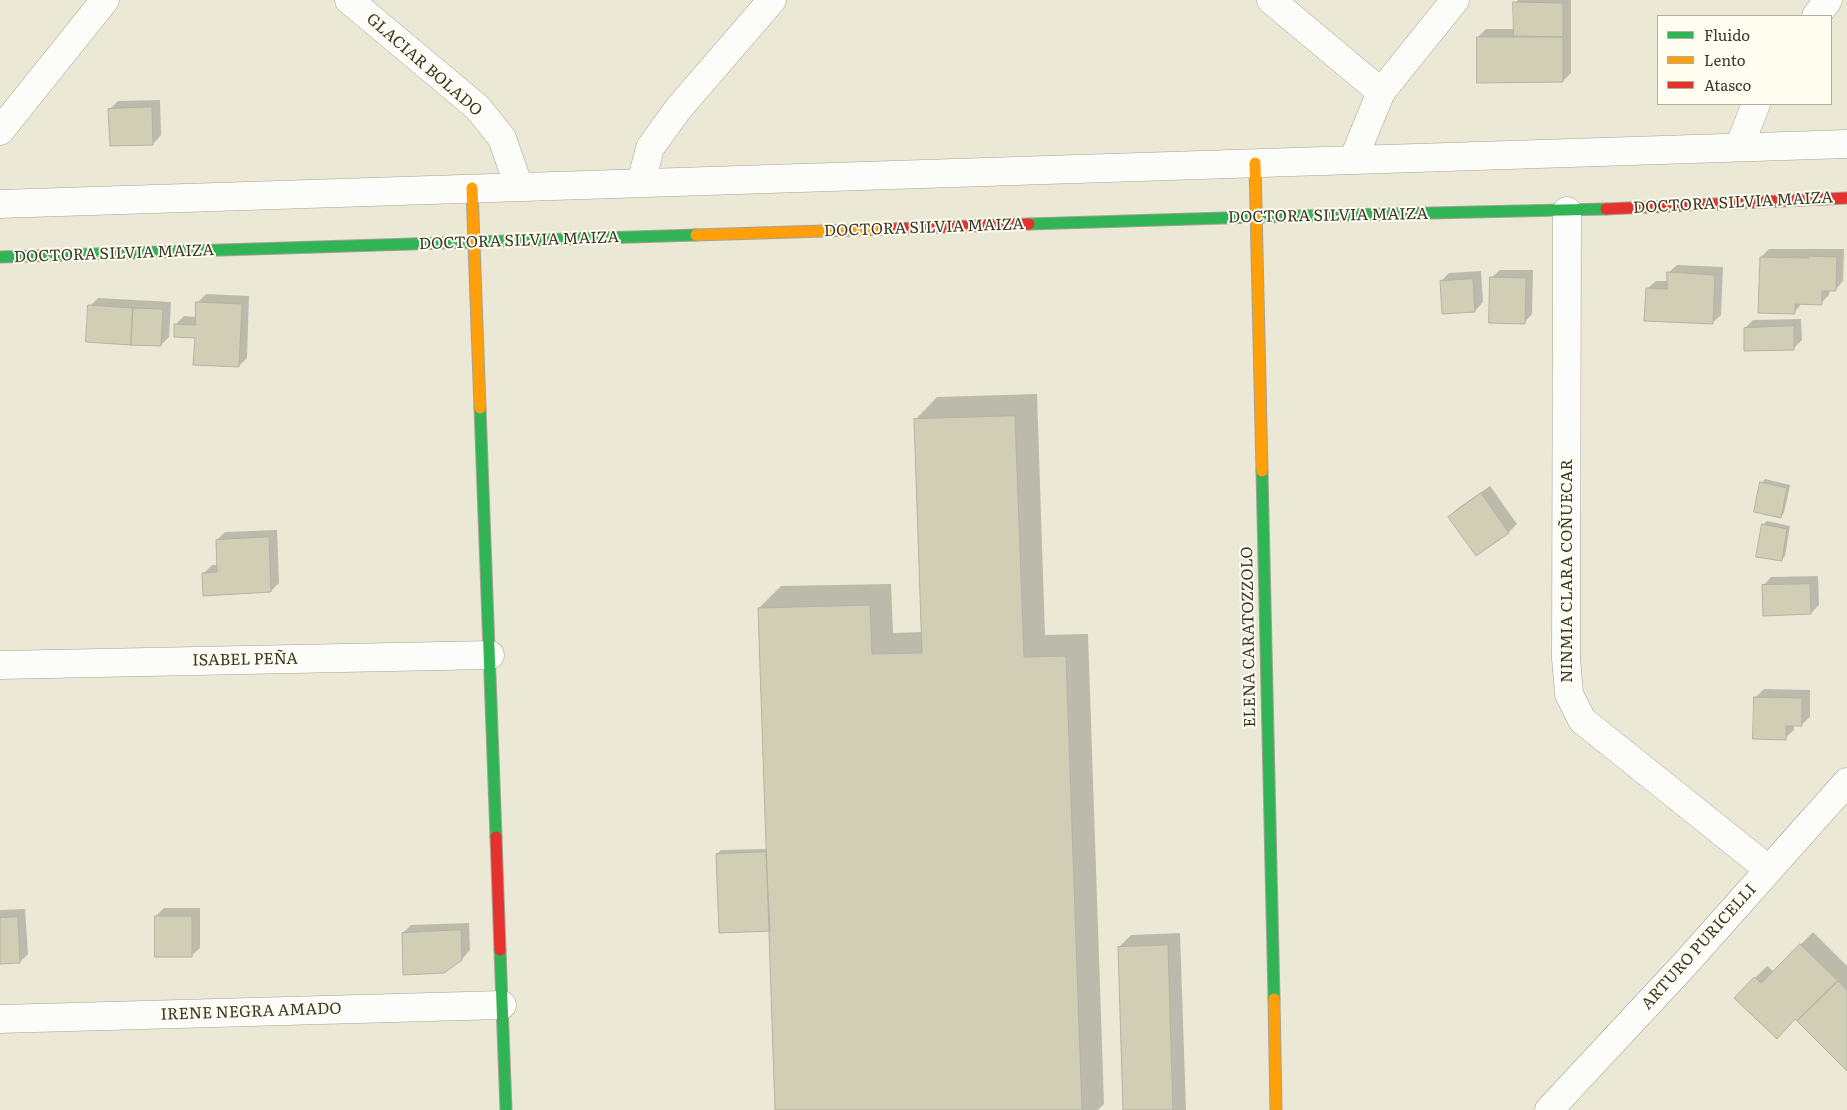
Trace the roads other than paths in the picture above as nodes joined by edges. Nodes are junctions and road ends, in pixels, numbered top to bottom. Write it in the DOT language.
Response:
graph roads {
  1 [pos="105,0"];
  2 [pos="349,0"];
  3 [pos="772,0"];
  4 [pos="1272,0"];
  5 [pos="1455,0"];
  6 [pos="1828,0"];
  7 [pos="1817,15"];
  8 [pos="1381,92"];
  9 [pos="1756,105"];
  10 [pos="0,132"];
  11 [pos="1847,144"];
  12 [pos="1739,148"];
  13 [pos="1353,160"];
  14 [pos="1255,163"];
  15 [pos="641,183"];
  16 [pos="519,187"];
  17 [pos="472,188"];
  18 [pos="1847,198"];
  19 [pos="0,204"];
  20 [pos="1567,211"];
  21 [pos="1256,217"];
  22 [pos="475,242"];
  23 [pos="0,257"];
  24 [pos="490,655"];
  25 [pos="0,665"];
  26 [pos="1847,782"];
  27 [pos="1768,868"];
  28 [pos="502,1004"];
  29 [pos="0,1019"];
  30 [pos="506,1110"];
  31 [pos="1276,1110"];
  32 [pos="1550,1110"];
  1 -- 10 [label="street"];
  2 -- 16 [label="street, GLACIAR BOLADO"];
  3 -- 15 [label="street"];
  4 -- 8 [label="street"];
  5 -- 8 [label="street"];
  6 -- 7 [label="street"];
  8 -- 13 [label="street"];
  9 -- 12 [label="street"];
  11 -- 12 [label="street"];
  12 -- 13 [label="street"];
  13 -- 14 [label="street"];
  14 -- 15 [label="street"];
  14 -- 21 [label="street, ELENA CARATOZZOLO"];
  15 -- 16 [label="street"];
  16 -- 17 [label="street"];
  17 -- 19 [label="street"];
  17 -- 22 [label="street"];
  18 -- 20 [label="street, DOCTORA SILVIA MAIZA"];
  20 -- 21 [label="street, DOCTORA SILVIA MAIZA"];
  20 -- 27 [label="street, NINMIA CLARA COÑUECAR"];
  21 -- 22 [label="street, DOCTORA SILVIA MAIZA"];
  21 -- 31 [label="street, ELENA CARATOZZOLO"];
  22 -- 23 [label="street, DOCTORA SILVIA MAIZA"];
  22 -- 24 [label="street"];
  24 -- 25 [label="street, ISABEL PEÑA"];
  24 -- 28 [label="street"];
  26 -- 27 [label="street, ARTURO PURICELLI"];
  27 -- 32 [label="street, ARTURO PURICELLI"];
  28 -- 29 [label="street, IRENE NEGRA AMADO"];
  28 -- 30 [label="street"];
}
